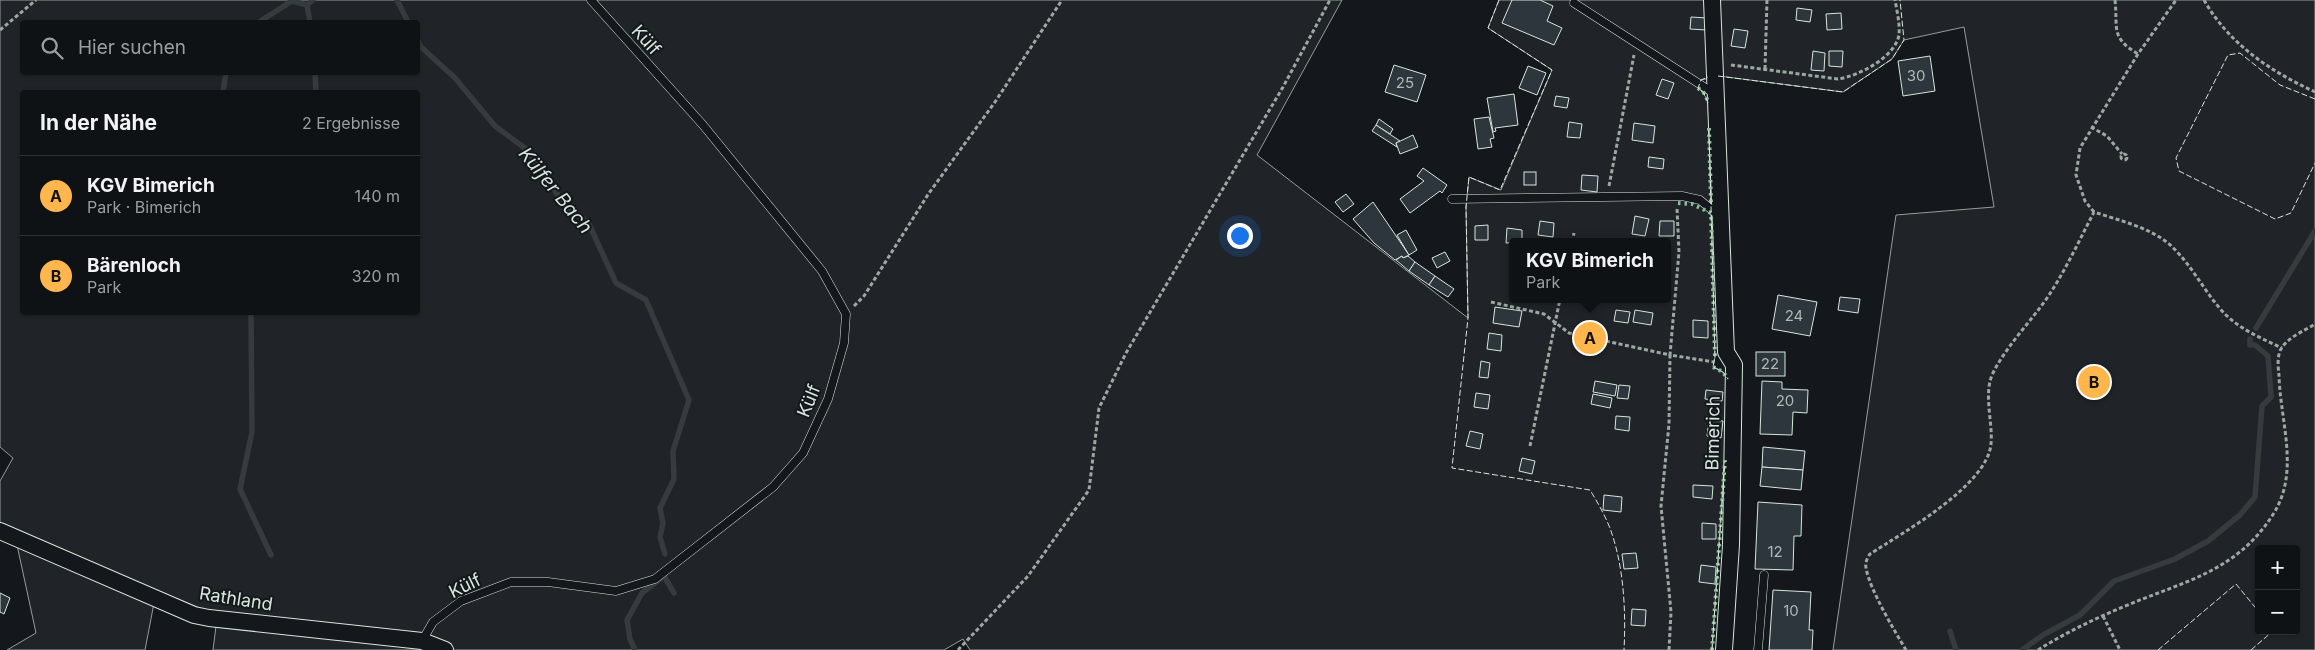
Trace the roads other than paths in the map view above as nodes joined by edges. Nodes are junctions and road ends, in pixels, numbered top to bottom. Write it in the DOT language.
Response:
graph roads {
  1 [pos="590,0"];
  2 [pos="1712,0"];
  3 [pos="1574,3"];
  4 [pos="1715,94"];
  5 [pos="1452,199"];
  6 [pos="1721,218"];
  7 [pos="0,531"];
  8 [pos="1764,575"];
  9 [pos="422,641"];
  10 [pos="445,650"];
  11 [pos="1724,650"];
  12 [pos="1758,650"];
  1 -- 9 [label="lane, Külf"];
  2 -- 4 [label="street, Bimerich"];
  3 -- 4 [label="lane"];
  4 -- 6 [label="street, Bimerich"];
  5 -- 6 [label="lane"];
  6 -- 11 [label="street, Bimerich"];
  7 -- 9 [label="street, Rathland"];
  8 -- 12 [label="lane"];
  9 -- 10 [label="street, Rathland"];
}
